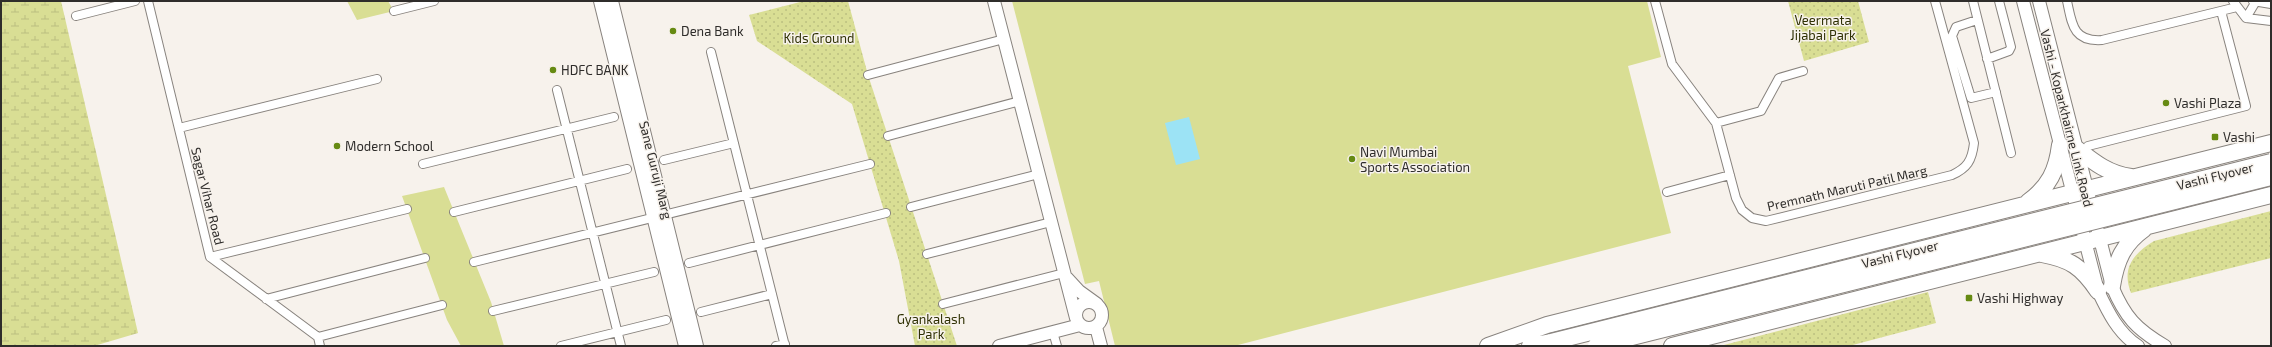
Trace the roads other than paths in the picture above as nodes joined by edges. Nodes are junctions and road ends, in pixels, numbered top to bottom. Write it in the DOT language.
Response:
graph roads {
  1 [pos="135,1"];
  2 [pos="148,1"];
  3 [pos="434,1"];
  4 [pos="600,1"];
  5 [pos="612,1"];
  6 [pos="994,1"];
  7 [pos="1655,1"];
  8 [pos="1935,1"];
  9 [pos="1972,1"];
  10 [pos="1999,1"];
  11 [pos="2022,1"];
  12 [pos="2039,1"];
  13 [pos="2066,1"];
  14 [pos="2254,2"];
  15 [pos="2235,4"];
  16 [pos="2271,4"];
  17 [pos="394,11"];
  18 [pos="2221,11"];
  19 [pos="76,16"];
  20 [pos="2246,18"];
  21 [pos="1977,20"];
  22 [pos="2271,22"];
  23 [pos="1004,39"];
  24 [pos="711,52"];
  25 [pos="1988,60"];
  26 [pos="1803,71"];
  27 [pos="868,75"];
  28 [pos="378,79"];
  29 [pos="557,90"];
  30 [pos="1996,92"];
  31 [pos="1020,101"];
  32 [pos="614,117"];
  33 [pos="1716,123"];
  34 [pos="179,128"];
  35 [pos="567,129"];
  36 [pos="888,136"];
  37 [pos="734,143"];
  38 [pos="2271,143"];
  39 [pos="2060,145"];
  40 [pos="2083,148"];
  41 [pos="2011,153"];
  42 [pos="664,160"];
  43 [pos="2271,162"];
  44 [pos="423,164"];
  45 [pos="870,164"];
  46 [pos="627,169"];
  47 [pos="1039,174"];
  48 [pos="1730,175"];
  49 [pos="2135,177"];
  50 [pos="2271,177"];
  51 [pos="580,181"];
  52 [pos="2080,191"];
  53 [pos="1668,192"];
  54 [pos="747,195"];
  55 [pos="2271,195"];
  56 [pos="2025,205"];
  57 [pos="911,207"];
  58 [pos="407,208"];
  59 [pos="454,212"];
  60 [pos="886,213"];
  61 [pos="659,217"];
  62 [pos="1051,222"];
  63 [pos="2147,226"];
  64 [pos="592,233"];
  65 [pos="2092,240"];
  66 [pos="760,246"];
  67 [pos="927,254"];
  68 [pos="2038,254"];
  69 [pos="210,257"];
  70 [pos="425,258"];
  71 [pos="474,262"];
  72 [pos="689,263"];
  73 [pos="654,272"];
  74 [pos="1064,273"];
  75 [pos="605,284"];
  76 [pos="2105,288"];
  77 [pos="772,294"];
  78 [pos="266,299"];
  79 [pos="943,304"];
  80 [pos="1097,304"];
  81 [pos="442,305"];
  82 [pos="493,311"];
  83 [pos="701,312"];
  84 [pos="666,320"];
  85 [pos="1078,321"];
  86 [pos="1096,327"];
  87 [pos="617,332"];
  88 [pos="1053,332"];
  89 [pos="318,337"];
  90 [pos="782,345"];
  91 [pos="320,346"];
  92 [pos="560,346"];
  93 [pos="620,346"];
  94 [pos="685,346"];
  95 [pos="697,346"];
  96 [pos="999,346"];
  97 [pos="1057,346"];
  98 [pos="1101,346"];
  99 [pos="1488,346"];
  100 [pos="1530,346"];
  101 [pos="1596,346"];
  102 [pos="1672,346"];
  103 [pos="2138,346"];
  104 [pos="2165,346"];
  1 -- 19 [label="street"];
  2 -- 34 [label="street, Sagar Vihar Road"];
  3 -- 17 [label="street"];
  4 -- 61 [label="street, Sane Guruji Marg"];
  5 -- 61 [label="street, Sane Guruji Marg"];
  6 -- 23 [label="street"];
  7 -- 33 [label="street, Premnath Maruti Patil Marg"];
  8 -- 48 [label="street, Premnath Maruti Patil Marg"];
  9 -- 21 [label="street"];
  10 -- 25 [label="street"];
  11 -- 39 [label="street, Vashi - Koparkhairne Link Road"];
  12 -- 40 [label="street, Vashi - Koparkhairne Link Road"];
  13 -- 18 [label="street"];
  14 -- 16 [label="street"];
  14 -- 20 [label="street"];
  15 -- 18 [label="street"];
  15 -- 20 [label="street"];
  18 -- 40 [label="street"];
  20 -- 22 [label="street"];
  21 -- 25 [label="street"];
  21 -- 30 [label="street"];
  23 -- 27 [label="street"];
  23 -- 31 [label="street"];
  24 -- 37 [label="street"];
  25 -- 30 [label="street"];
  26 -- 33 [label="street"];
  28 -- 34 [label="street"];
  29 -- 35 [label="street"];
  30 -- 41 [label="street"];
  31 -- 36 [label="street"];
  31 -- 47 [label="street"];
  32 -- 35 [label="street"];
  33 -- 48 [label="street, Premnath Maruti Patil Marg"];
  34 -- 69 [label="street, Sagar Vihar Road"];
  35 -- 44 [label="street"];
  35 -- 51 [label="street"];
  37 -- 42 [label="street"];
  37 -- 54 [label="street"];
  38 -- 49 [label="highway"];
  39 -- 52 [label="street, Vashi - Koparkhairne Link Road"];
  39 -- 56 [label="highway"];
  40 -- 49 [label="highway"];
  40 -- 52 [label="street, Vashi - Koparkhairne Link Road"];
  43 -- 100 [label="highway, Vashi Flyover, bridge"];
  45 -- 54 [label="street"];
  46 -- 51 [label="street"];
  47 -- 57 [label="street"];
  47 -- 62 [label="street"];
  48 -- 53 [label="street"];
  49 -- 52 [label="highway"];
  50 -- 101 [label="highway, Vashi Flyover, bridge"];
  51 -- 59 [label="street"];
  51 -- 64 [label="street"];
  52 -- 56 [label="highway"];
  52 -- 65 [label="street, Vashi - Koparkhairne Link Road"];
  54 -- 61 [label="street"];
  54 -- 66 [label="street"];
  55 -- 63 [label="highway"];
  56 -- 99 [label="highway"];
  58 -- 69 [label="street"];
  60 -- 66 [label="street"];
  61 -- 64 [label="street"];
  61 -- 94 [label="street, Sane Guruji Marg"];
  61 -- 95 [label="street, Sane Guruji Marg"];
  62 -- 67 [label="street"];
  62 -- 74 [label="street"];
  63 -- 65 [label="highway"];
  63 -- 76 [label="highway"];
  64 -- 71 [label="street"];
  64 -- 75 [label="street"];
  65 -- 68 [label="highway"];
  65 -- 76 [label="street, Vashi - Koparkhairne Link Road"];
  66 -- 72 [label="street"];
  66 -- 77 [label="street"];
  68 -- 76 [label="highway"];
  68 -- 102 [label="highway"];
  69 -- 78 [label="street, Sagar Vihar Road"];
  70 -- 78 [label="street"];
  73 -- 75 [label="street"];
  74 -- 79 [label="street"];
  74 -- 80 [label="street"];
  74 -- 85 [label="street"];
  75 -- 82 [label="street"];
  75 -- 87 [label="street"];
  76 -- 103 [label="street"];
  76 -- 104 [label="street"];
  77 -- 83 [label="street"];
  77 -- 90 [label="street"];
  78 -- 89 [label="street, Sagar Vihar Road"];
  80 -- 85 [label="street"];
  80 -- 86 [label="street"];
  81 -- 89 [label="street"];
  84 -- 87 [label="street"];
  85 -- 86 [label="street"];
  85 -- 88 [label="street"];
  86 -- 98 [label="street"];
  87 -- 92 [label="street"];
  87 -- 93 [label="street"];
  88 -- 96 [label="street"];
  88 -- 97 [label="street"];
  89 -- 91 [label="street"];
}
